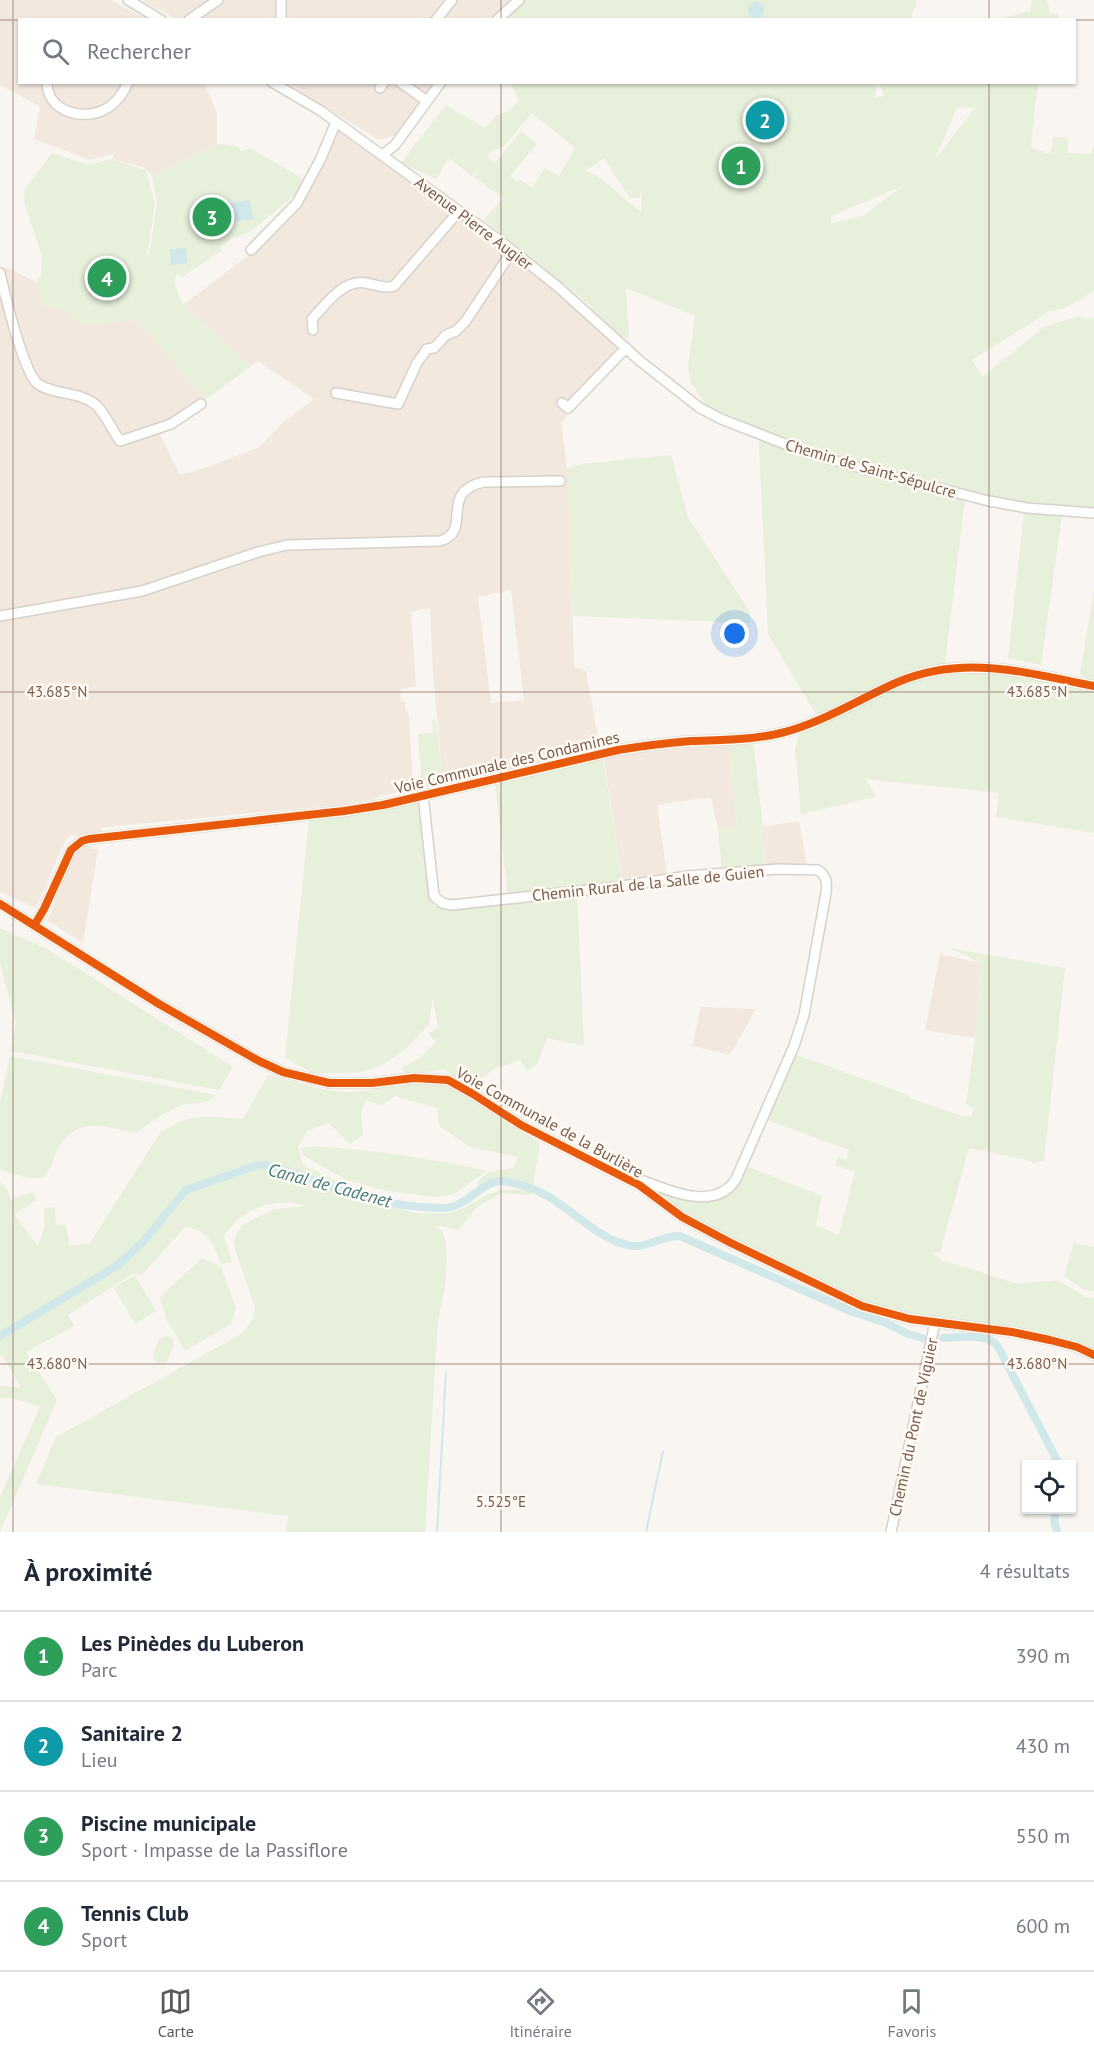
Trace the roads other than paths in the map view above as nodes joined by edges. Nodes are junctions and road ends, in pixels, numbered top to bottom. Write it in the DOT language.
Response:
graph roads {
  1 [pos="128,0"];
  2 [pos="218,0"];
  3 [pos="281,0"];
  4 [pos="452,0"];
  5 [pos="519,0"];
  6 [pos="158,18"];
  7 [pos="192,18"];
  8 [pos="281,18"];
  9 [pos="438,18"];
  10 [pos="499,18"];
  11 [pos="47,84"];
  12 [pos="127,84"];
  13 [pos="275,84"];
  14 [pos="403,84"];
  15 [pos="440,84"];
  16 [pos="427,101"];
  17 [pos="336,122"];
  18 [pos="382,155"];
  19 [pos="459,211"];
  20 [pos="251,250"];
  21 [pos="512,250"];
  22 [pos="0,273"];
  23 [pos="313,330"];
  24 [pos="626,348"];
  25 [pos="664,380"];
  26 [pos="336,393"];
  27 [pos="562,403"];
  28 [pos="201,404"];
  29 [pos="560,481"];
  30 [pos="1094,513"];
  31 [pos="0,616"];
  32 [pos="1094,686"];
  33 [pos="423,795"];
  34 [pos="0,904"];
  35 [pos="35,924"];
  36 [pos="639,1185"];
  37 [pos="935,1323"];
  38 [pos="1094,1355"];
  39 [pos="891,1532"];
  1 -- 6 [label="street"];
  2 -- 7 [label="street"];
  3 -- 8 [label="street"];
  4 -- 9 [label="street"];
  5 -- 10 [label="street"];
  11 -- 12 [label="street"];
  13 -- 17 [label="street, Avenue Pierre Augier"];
  14 -- 16 [label="street"];
  15 -- 16 [label="street"];
  16 -- 18 [label="street"];
  17 -- 18 [label="street, Avenue Pierre Augier"];
  17 -- 20 [label="street"];
  18 -- 19 [label="street, Avenue Pierre Augier"];
  19 -- 21 [label="street, Avenue Pierre Augier"];
  19 -- 23 [label="street"];
  21 -- 24 [label="street, Avenue Pierre Augier"];
  21 -- 26 [label="street"];
  22 -- 28 [label="street"];
  24 -- 25 [label="street, Avenue Pierre Augier"];
  24 -- 27 [label="street"];
  25 -- 30 [label="street, Chemin de Saint-Sépulcre"];
  29 -- 31 [label="street"];
  32 -- 33 [label="street, Voie Communale des Condamines"];
  33 -- 35 [label="street, Voie Communale des Condamines"];
  33 -- 36 [label="street, Chemin Rural de la Salle de Guien"];
  34 -- 35 [label="street, Voie Communale de la Burlière"];
  35 -- 36 [label="street, Voie Communale de la Burlière"];
  36 -- 37 [label="street, Voie Communale de la Burlière"];
  37 -- 38 [label="street, Voie Communale de la Burlière"];
  37 -- 39 [label="street, Chemin du Pont de Viguier"];
}
